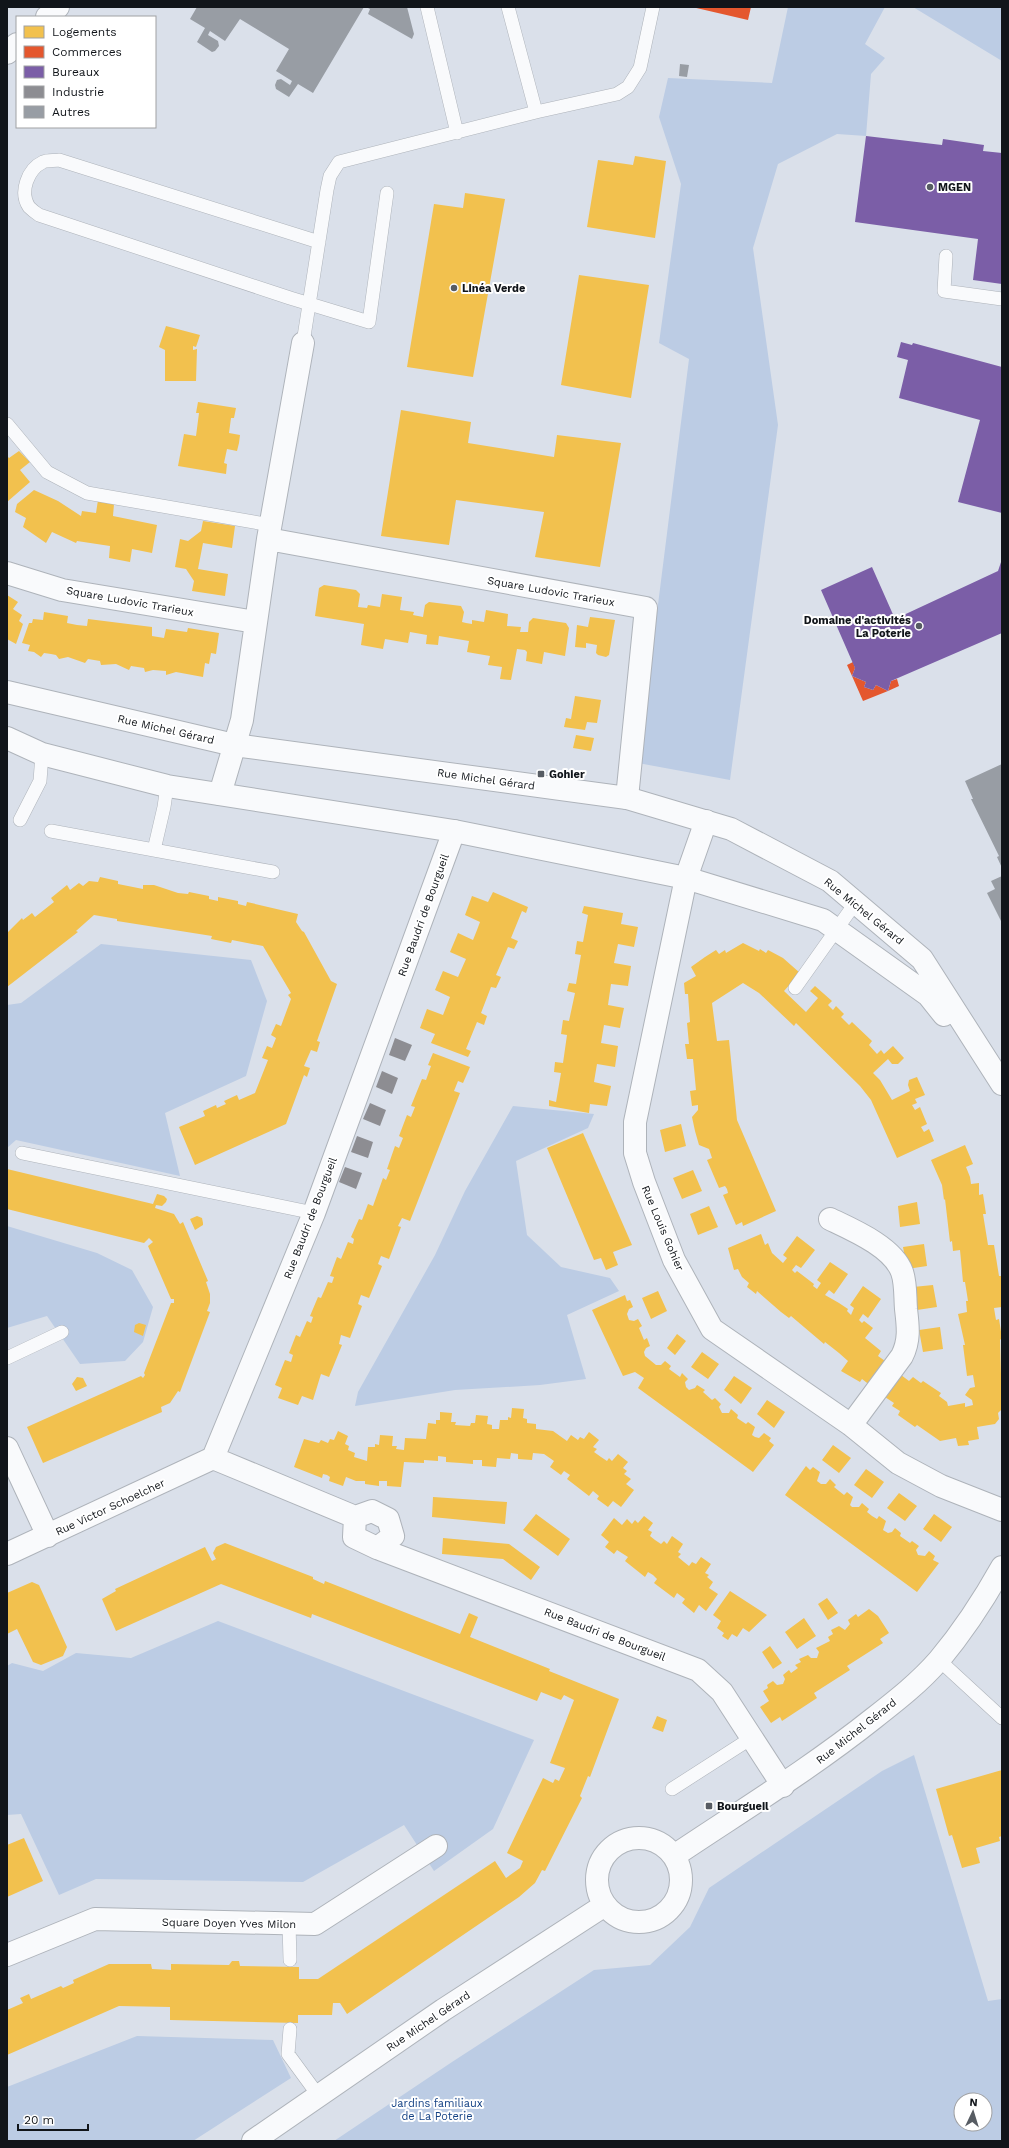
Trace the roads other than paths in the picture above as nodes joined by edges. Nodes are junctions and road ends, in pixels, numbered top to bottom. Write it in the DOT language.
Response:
graph roads {
  1 [pos="58,7"];
  2 [pos="427,7"];
  3 [pos="508,7"];
  4 [pos="653,7"];
  5 [pos="48,16"];
  6 [pos="16,45"];
  7 [pos="7,53"];
  8 [pos="536,112"];
  9 [pos="457,133"];
  10 [pos="387,194"];
  11 [pos="319,242"];
  12 [pos="946,256"];
  13 [pos="1002,298"];
  14 [pos="309,304"];
  15 [pos="303,343"];
  16 [pos="7,424"];
  17 [pos="270,532"];
  18 [pos="7,573"];
  19 [pos="255,622"];
  20 [pos="7,692"];
  21 [pos="7,738"];
  22 [pos="234,745"];
  23 [pos="42,754"];
  24 [pos="167,786"];
  25 [pos="220,794"];
  26 [pos="626,798"];
  27 [pos="20,820"];
  28 [pos="706,821"];
  29 [pos="51,831"];
  30 [pos="454,832"];
  31 [pos="154,850"];
  32 [pos="273,872"];
  33 [pos="686,878"];
  34 [pos="856,902"];
  35 [pos="836,930"];
  36 [pos="795,988"];
  37 [pos="1002,1084"];
  38 [pos="1002,1088"];
  39 [pos="22,1153"];
  40 [pos="314,1213"];
  41 [pos="830,1219"];
  42 [pos="62,1332"];
  43 [pos="7,1358"];
  44 [pos="851,1425"];
  45 [pos="7,1448"];
  46 [pos="213,1458"];
  47 [pos="1002,1510"];
  48 [pos="355,1517"];
  49 [pos="48,1536"];
  50 [pos="377,1548"];
  51 [pos="7,1554"];
  52 [pos="1002,1567"];
  53 [pos="939,1660"];
  54 [pos="1002,1718"];
  55 [pos="753,1737"];
  56 [pos="783,1786"];
  57 [pos="672,1789"];
  58 [pos="436,1846"];
  59 [pos="674,1856"];
  60 [pos="605,1905"];
  61 [pos="289,1924"];
  62 [pos="7,1955"];
  63 [pos="290,1960"];
  64 [pos="290,2030"];
  65 [pos="318,2095"];
  66 [pos="253,2141"];
  1 -- 5 [label="street"];
  2 -- 9 [label="lane"];
  3 -- 8 [label="lane"];
  4 -- 8 [label="lane"];
  6 -- 7 [label="street"];
  8 -- 9 [label="lane"];
  9 -- 11 [label="lane"];
  10 -- 14 [label="lane"];
  11 -- 14 [label="lane"];
  11 -- 14 [label="lane"];
  12 -- 13 [label="lane"];
  14 -- 15 [label="lane"];
  15 -- 17 [label="street"];
  16 -- 17 [label="lane"];
  17 -- 19 [label="street"];
  17 -- 26 [label="street, Square Ludovic Trarieux"];
  18 -- 19 [label="street, Square Ludovic Trarieux"];
  19 -- 22 [label="street"];
  20 -- 22 [label="street, Rue Michel Gérard"];
  21 -- 23 [label="street"];
  22 -- 25 [label="street"];
  22 -- 26 [label="street, Rue Michel Gérard"];
  23 -- 24 [label="street"];
  23 -- 27 [label="lane"];
  24 -- 25 [label="street"];
  24 -- 31 [label="lane"];
  25 -- 30 [label="street"];
  26 -- 28 [label="street, Rue Michel Gérard"];
  28 -- 33 [label="street, Rue Louis Gohier"];
  28 -- 34 [label="street, Rue Michel Gérard"];
  29 -- 31 [label="lane"];
  30 -- 33 [label="street"];
  30 -- 40 [label="street, Rue Baudri de Bourgueil"];
  31 -- 32 [label="lane"];
  33 -- 35 [label="street"];
  33 -- 44 [label="street, Rue Louis Gohier"];
  34 -- 35 [label="lane"];
  34 -- 37 [label="street, Rue Michel Gérard"];
  35 -- 36 [label="lane"];
  35 -- 38 [label="street"];
  39 -- 40 [label="lane"];
  40 -- 46 [label="street, Rue Baudri de Bourgueil"];
  41 -- 44 [label="street"];
  42 -- 43 [label="lane"];
  44 -- 47 [label="street, Rue Louis Gohier"];
  45 -- 49 [label="street"];
  46 -- 48 [label="street"];
  46 -- 49 [label="street, Rue Victor Schoelcher"];
  48 -- 50 [label="street"];
  48 -- 50 [label="street"];
  49 -- 51 [label="street, Rue Victor Schoelcher"];
  50 -- 55 [label="street, Rue Baudri de Bourgueil"];
  52 -- 53 [label="street, Rue Michel Gérard"];
  53 -- 54 [label="lane"];
  53 -- 56 [label="street, Rue Michel Gérard"];
  55 -- 56 [label="street, Rue Baudri de Bourgueil"];
  55 -- 57 [label="lane"];
  56 -- 59 [label="street, Rue Michel Gérard"];
  58 -- 61 [label="street, Square Doyen Yves Milon"];
  59 -- 60 [label="street"];
  59 -- 60 [label="street"];
  60 -- 65 [label="street, Rue Michel Gérard"];
  61 -- 62 [label="street, Square Doyen Yves Milon"];
  61 -- 63 [label="lane"];
  64 -- 65 [label="lane"];
  65 -- 66 [label="street, Rue Michel Gérard"];
}
